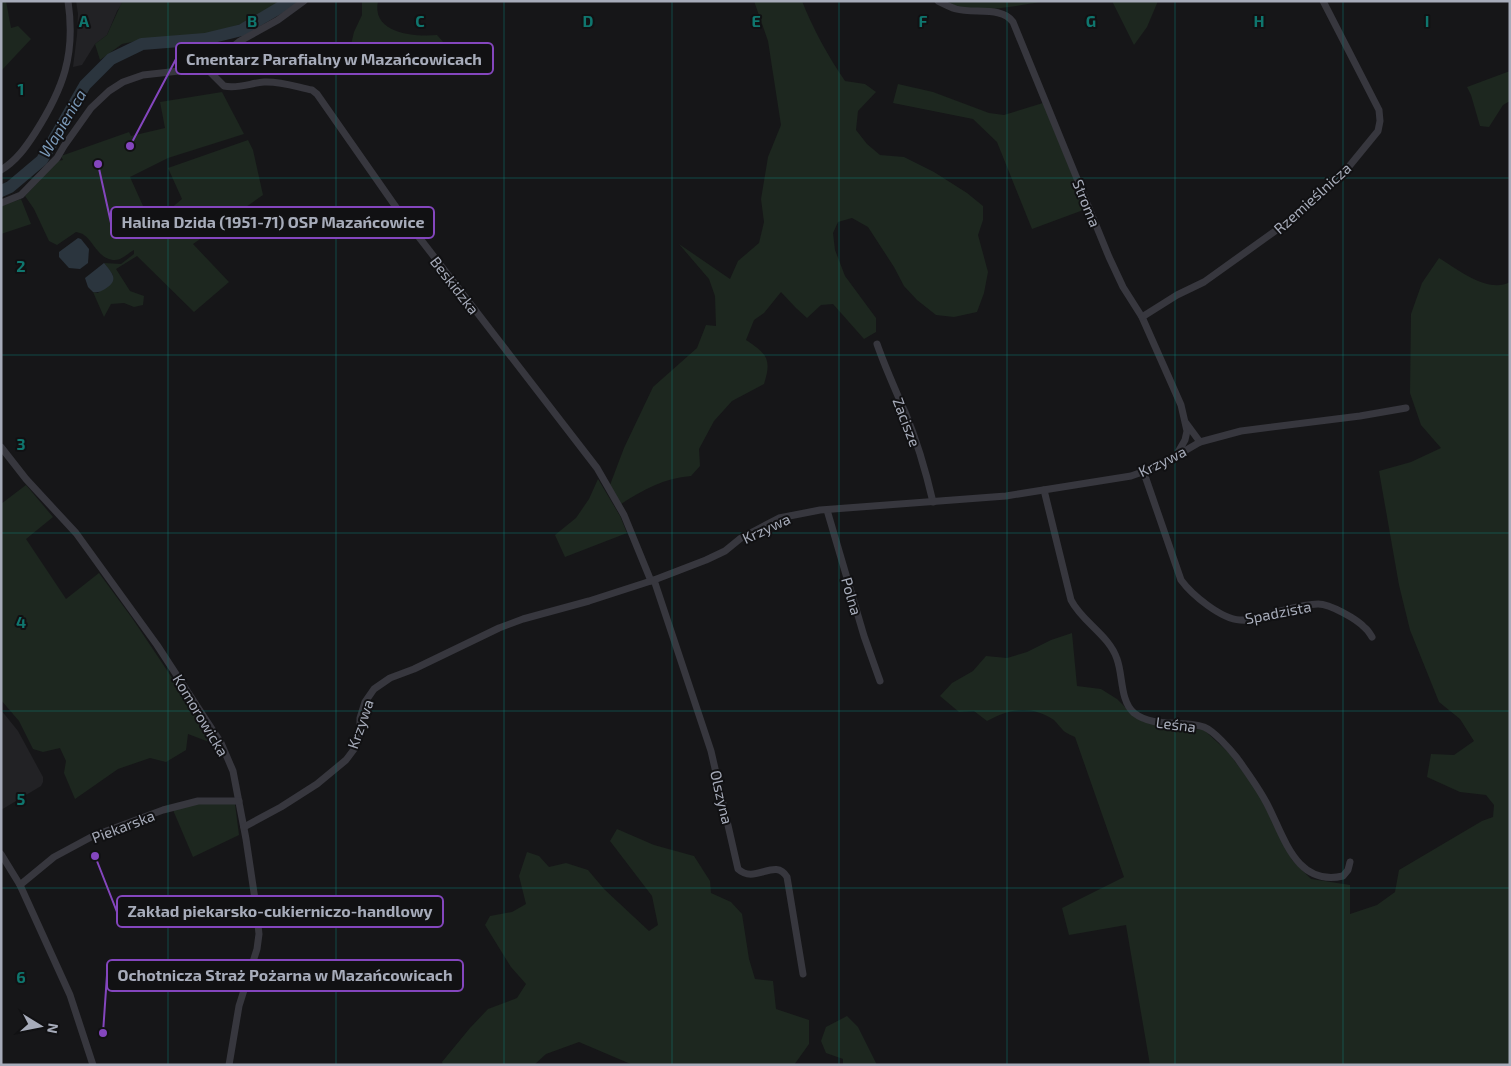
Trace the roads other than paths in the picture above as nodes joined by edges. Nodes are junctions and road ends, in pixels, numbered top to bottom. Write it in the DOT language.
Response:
graph roads {
  1 [pos="68,1"];
  2 [pos="304,1"];
  3 [pos="938,1"];
  4 [pos="1323,1"];
  5 [pos="206,68"];
  6 [pos="1,170"];
  7 [pos="1,203"];
  8 [pos="1142,317"];
  9 [pos="877,344"];
  10 [pos="1406,408"];
  11 [pos="1186,422"];
  12 [pos="1200,442"];
  13 [pos="1,447"];
  14 [pos="1176,455"];
  15 [pos="1144,473"];
  16 [pos="1044,490"];
  17 [pos="933,502"];
  18 [pos="827,510"];
  19 [pos="653,580"];
  20 [pos="1372,637"];
  21 [pos="880,681"];
  22 [pos="239,801"];
  23 [pos="244,827"];
  24 [pos="1,854"];
  25 [pos="1350,862"];
  26 [pos="20,885"];
  27 [pos="803,974"];
  28 [pos="93,1065"];
  29 [pos="229,1065"];
  1 -- 6 [label="street"];
  2 -- 5 [label="street"];
  3 -- 8 [label="street, Stroma"];
  4 -- 8 [label="street, Rzemieślnicza"];
  5 -- 7 [label="street"];
  5 -- 19 [label="street, Beskidzka"];
  8 -- 11 [label="street, Stroma"];
  9 -- 17 [label="street, Zacisze"];
  10 -- 12 [label="street, Krzywa"];
  11 -- 12 [label="street"];
  11 -- 14 [label="street, Stroma"];
  12 -- 14 [label="street, Krzywa"];
  13 -- 22 [label="street, Komorowicka"];
  14 -- 15 [label="street, Krzywa"];
  15 -- 16 [label="street, Krzywa"];
  15 -- 20 [label="street, Spadzista"];
  16 -- 17 [label="street, Krzywa"];
  16 -- 25 [label="street, Leśna"];
  17 -- 18 [label="street, Krzywa"];
  18 -- 19 [label="street, Krzywa"];
  18 -- 21 [label="street, Polna"];
  19 -- 23 [label="street, Krzywa"];
  19 -- 27 [label="street, Olszyna"];
  22 -- 23 [label="street, Komorowicka"];
  22 -- 26 [label="street, Piekarska"];
  23 -- 29 [label="street, Komorowicka"];
  24 -- 26 [label="street"];
  26 -- 28 [label="street"];
}
